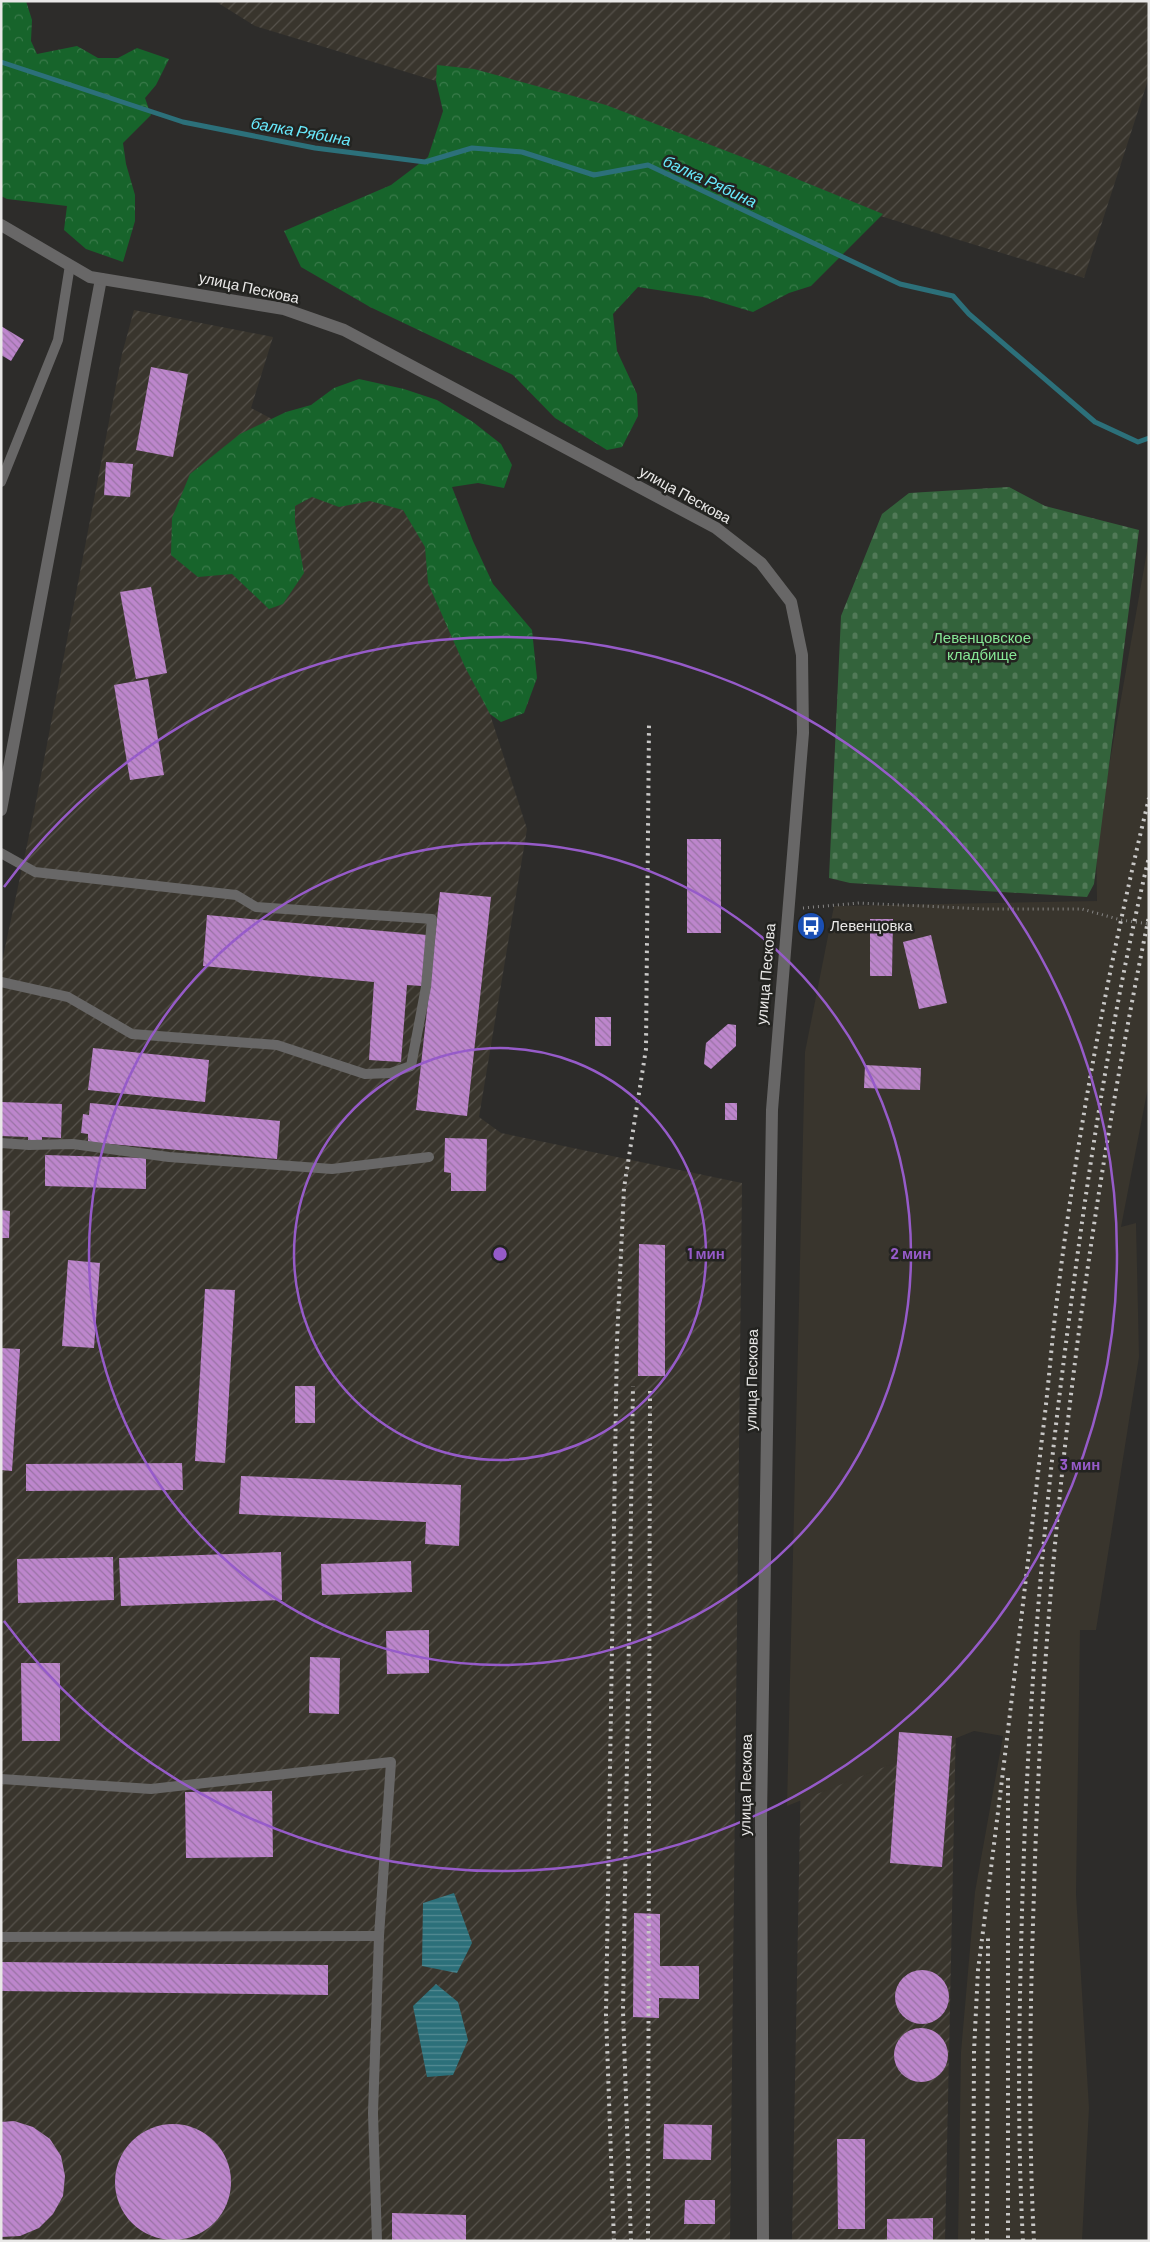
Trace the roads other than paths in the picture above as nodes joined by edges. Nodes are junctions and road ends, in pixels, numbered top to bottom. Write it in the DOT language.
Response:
graph roads {
  1 [pos="1,225"];
  2 [pos="70,266"];
  3 [pos="101,279"];
  4 [pos="1,482"];
  5 [pos="1,810"];
  6 [pos="1,853"];
  7 [pos="1,982"];
  8 [pos="1,1143"];
  9 [pos="429,1157"];
  10 [pos="1,1779"];
  11 [pos="378,1936"];
  12 [pos="1,1937"];
  13 [pos="377,2241"];
  14 [pos="764,2241"];
  1 -- 2 [label="street, улица Пескова"];
  2 -- 3 [label="street, улица Пескова"];
  2 -- 4 [label="lane"];
  3 -- 5 [label="street"];
  3 -- 14 [label="street, улица Пескова"];
  6 -- 7 [label="lane"];
  8 -- 9 [label="lane"];
  10 -- 11 [label="lane"];
  11 -- 12 [label="lane"];
  11 -- 13 [label="lane"];
}
